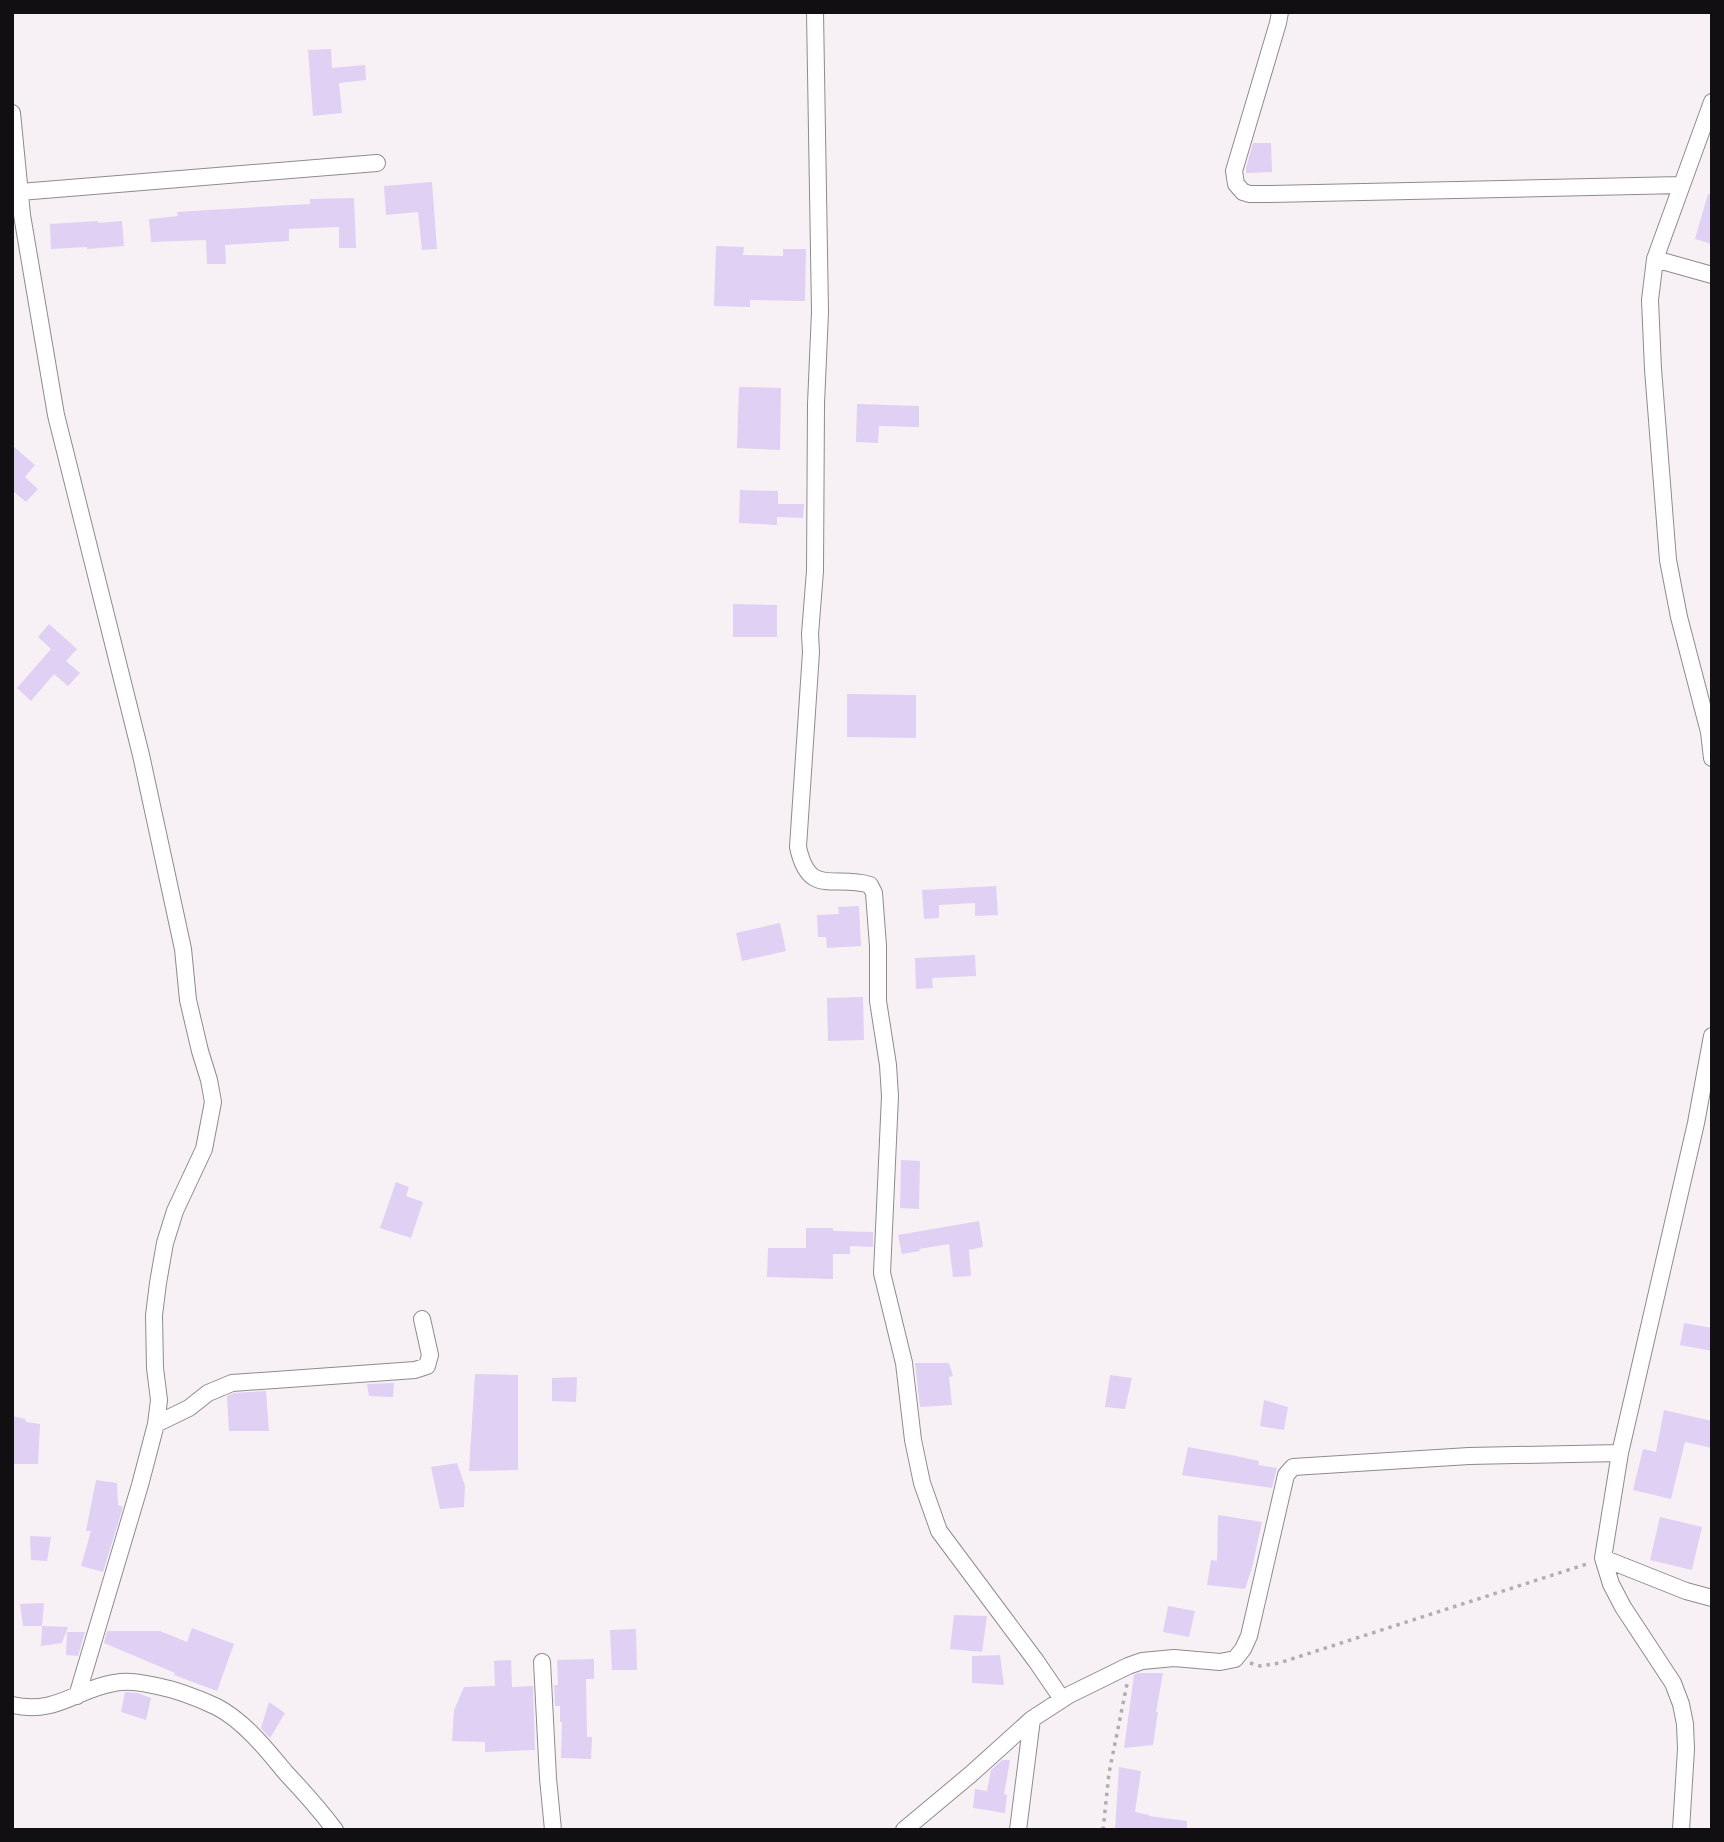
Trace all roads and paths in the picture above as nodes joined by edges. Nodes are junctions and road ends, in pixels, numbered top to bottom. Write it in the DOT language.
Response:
graph roads {
  1 [pos="815,12"];
  2 [pos="1280,12"];
  3 [pos="1712,102"];
  4 [pos="12,113"];
  5 [pos="377,163"];
  6 [pos="1681,185"];
  7 [pos="20,192"];
  8 [pos="1655,259"];
  9 [pos="1712,275"];
  10 [pos="1700,698"];
  11 [pos="1712,717"];
  12 [pos="1712,758"];
  13 [pos="1712,1036"];
  14 [pos="422,1319"];
  15 [pos="156,1424"];
  16 [pos="1620,1453"];
  17 [pos="1603,1558"];
  18 [pos="1712,1598"];
  19 [pos="1235,1659"];
  20 [pos="542,1662"];
  21 [pos="1128,1666"];
  22 [pos="77,1696"];
  23 [pos="1062,1699"];
  24 [pos="12,1706"];
  25 [pos="1032,1719"];
  26 [pos="335,1830"];
  27 [pos="553,1830"];
  28 [pos="904,1830"];
  29 [pos="1018,1830"];
  30 [pos="1104,1830"];
  31 [pos="1681,1830"];
  1 -- 23 [label="street"];
  2 -- 6 [label="street"];
  3 -- 6 [label="street"];
  4 -- 7 [label="street"];
  5 -- 7 [label="street"];
  6 -- 8 [label="street"];
  7 -- 15 [label="street"];
  8 -- 9 [label="street"];
  8 -- 10 [label="street"];
  10 -- 11 [label="street"];
  10 -- 12 [label="street"];
  13 -- 16 [label="street"];
  14 -- 15 [label="street"];
  15 -- 22 [label="street"];
  16 -- 17 [label="street"];
  16 -- 19 [label="street"];
  17 -- 18 [label="street"];
  17 -- 19 [label="path"];
  17 -- 31 [label="street"];
  19 -- 21 [label="street"];
  20 -- 27 [label="street"];
  21 -- 23 [label="street"];
  21 -- 30 [label="path"];
  22 -- 24 [label="street"];
  22 -- 26 [label="street"];
  23 -- 25 [label="street"];
  25 -- 28 [label="street"];
  25 -- 29 [label="street"];
}
